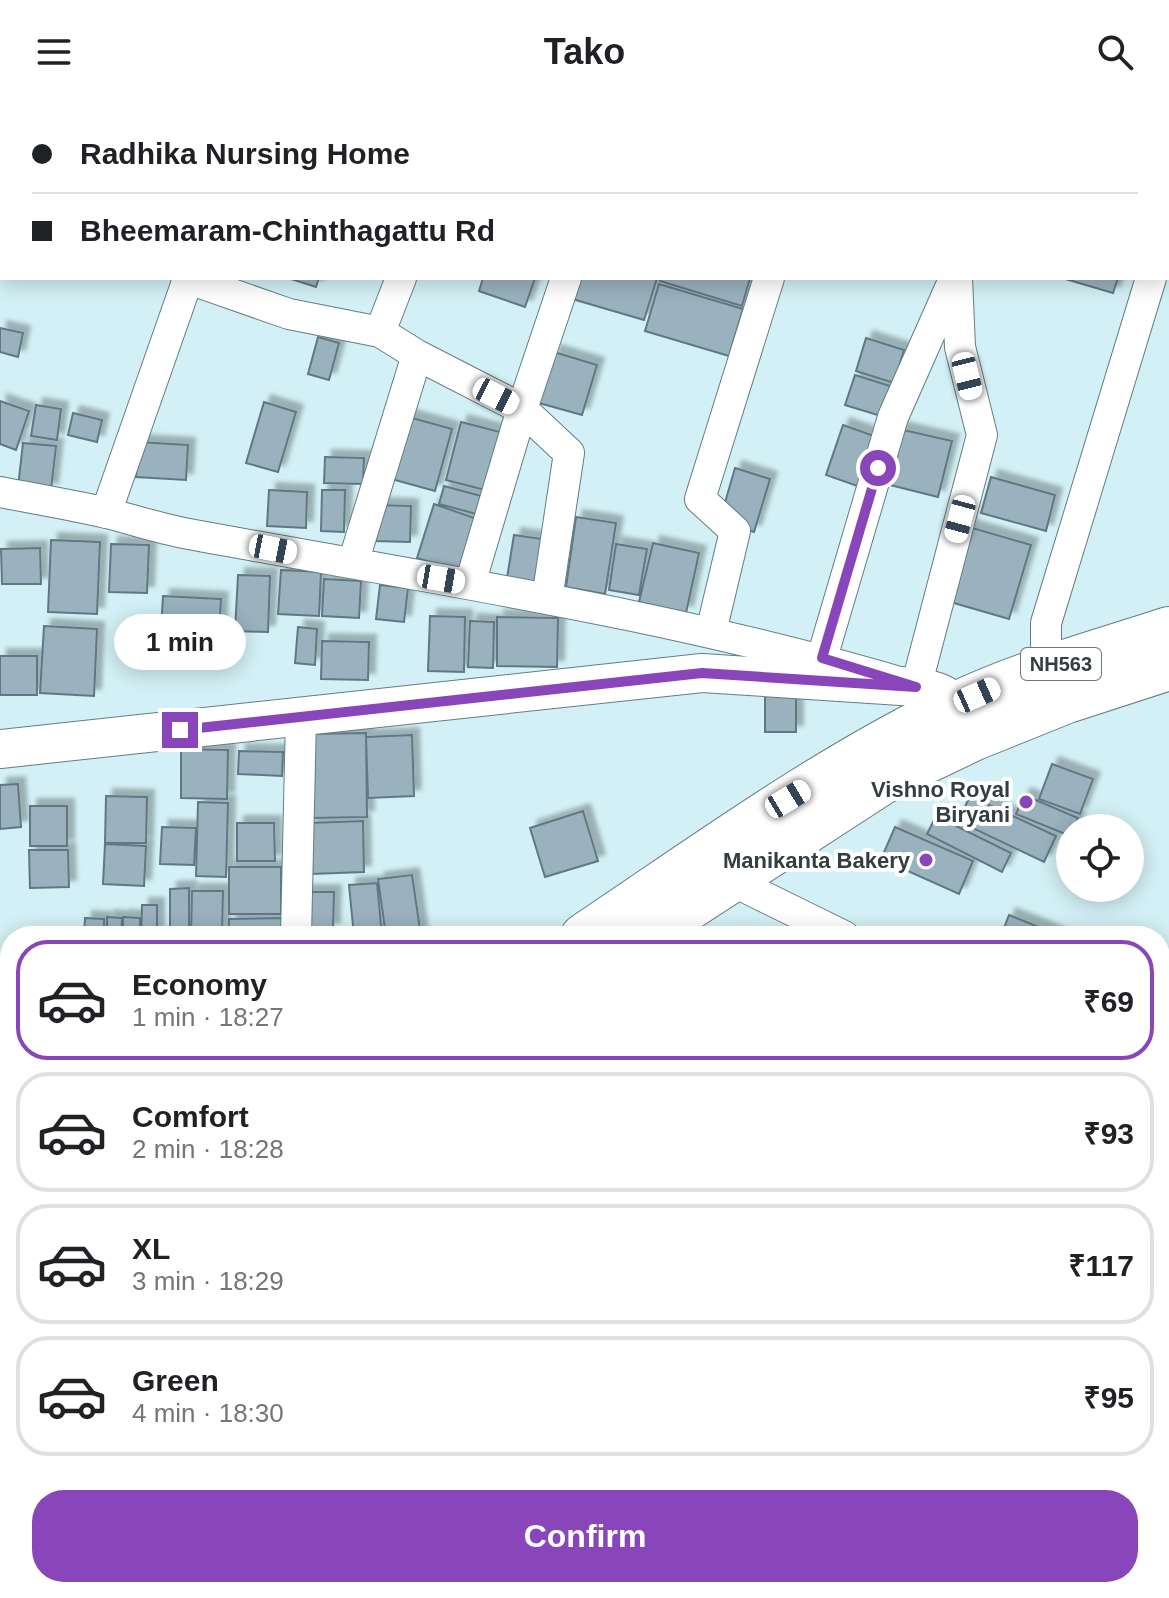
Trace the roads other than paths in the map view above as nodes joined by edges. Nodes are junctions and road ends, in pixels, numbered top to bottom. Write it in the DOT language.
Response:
graph roads {
  1 [pos="186,280"];
  2 [pos="199,280"];
  3 [pos="400,280"];
  4 [pos="565,280"];
  5 [pos="768,280"];
  6 [pos="955,280"];
  7 [pos="956,280"];
  8 [pos="1150,280"];
  9 [pos="240,287"];
  10 [pos="380,332"];
  11 [pos="417,355"];
  12 [pos="522,409"];
  13 [pos="0,492"];
  14 [pos="106,513"];
  15 [pos="353,563"];
  16 [pos="470,584"];
  17 [pos="547,599"];
  18 [pos="1169,629"];
  19 [pos="711,632"];
  20 [pos="822,658"];
  21 [pos="1052,666"];
  22 [pos="1169,668"];
  23 [pos="916,687"];
  24 [pos="301,717"];
  25 [pos="966,721"];
  26 [pos="0,749"];
  27 [pos="730,880"];
  28 [pos="296,926"];
  29 [pos="598,926"];
  30 [pos="661,926"];
  31 [pos="824,926"];
  1 -- 14 [label="street"];
  2 -- 9 [label="street"];
  3 -- 10 [label="street"];
  4 -- 12 [label="street"];
  5 -- 19 [label="street"];
  6 -- 20 [label="street"];
  7 -- 23 [label="street"];
  8 -- 21 [label="street"];
  9 -- 10 [label="street"];
  10 -- 11 [label="street"];
  11 -- 12 [label="street"];
  11 -- 15 [label="street"];
  12 -- 16 [label="street"];
  12 -- 17 [label="street"];
  13 -- 14 [label="street"];
  14 -- 15 [label="street"];
  15 -- 16 [label="street"];
  16 -- 17 [label="street"];
  17 -- 19 [label="street"];
  18 -- 21 [label="highway, NH563"];
  19 -- 20 [label="street"];
  20 -- 23 [label="street"];
  21 -- 25 [label="highway, NH563"];
  22 -- 25 [label="highway, NH563"];
  23 -- 24 [label="street"];
  23 -- 25 [label="street"];
  24 -- 26 [label="street"];
  24 -- 28 [label="street"];
  25 -- 27 [label="highway, NH563"];
  25 -- 29 [label="highway, NH563"];
  27 -- 30 [label="highway, NH563"];
  27 -- 31 [label="street"];
}
